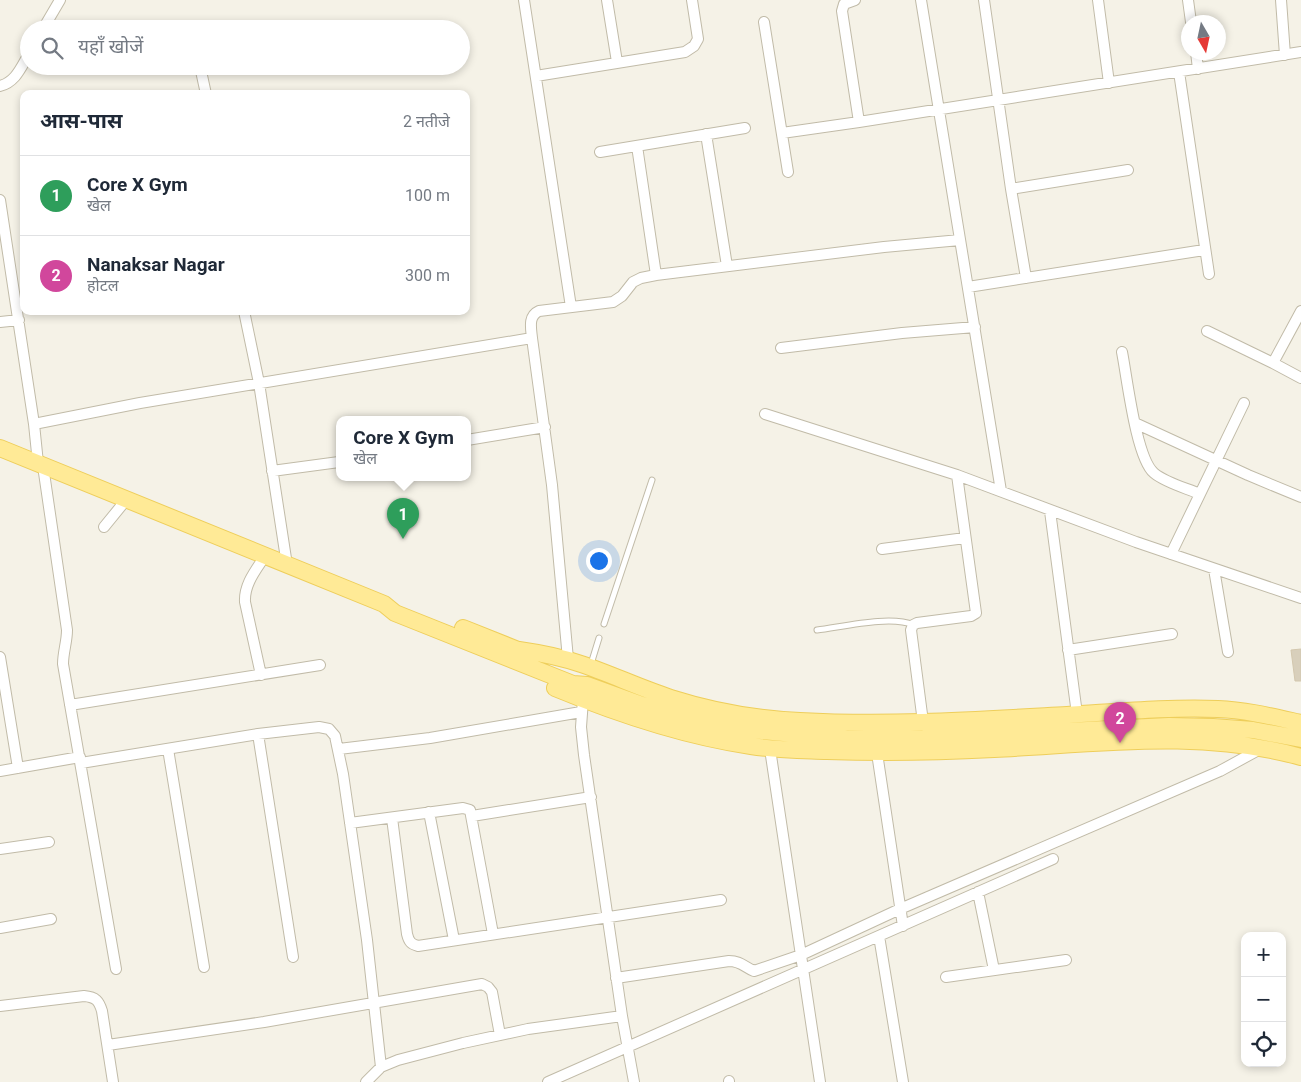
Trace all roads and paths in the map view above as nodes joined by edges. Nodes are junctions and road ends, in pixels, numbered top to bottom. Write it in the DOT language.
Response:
graph roads {
  1 [pos="60,0"];
  2 [pos="524,0"];
  3 [pos="607,0"];
  4 [pos="692,0"];
  5 [pos="855,0"];
  6 [pos="921,0"];
  7 [pos="984,0"];
  8 [pos="1098,0"];
  9 [pos="1188,0"];
  10 [pos="1281,0"];
  11 [pos="1190,15"];
  12 [pos="49,20"];
  13 [pos="764,22"];
  14 [pos="1301,52"];
  15 [pos="1285,55"];
  16 [pos="1197,60"];
  17 [pos="617,62"];
  18 [pos="20,69"];
  19 [pos="1198,69"];
  20 [pos="1179,72"];
  21 [pos="203,75"];
  22 [pos="536,76"];
  23 [pos="1109,83"];
  24 [pos="0,86"];
  25 [pos="205,90"];
  26 [pos="998,100"];
  27 [pos="938,110"];
  28 [pos="860,122"];
  29 [pos="745,128"];
  30 [pos="782,133"];
  31 [pos="706,134"];
  32 [pos="637,146"];
  33 [pos="600,152"];
  34 [pos="1128,170"];
  35 [pos="788,172"];
  36 [pos="1011,189"];
  37 [pos="0,200"];
  38 [pos="960,240"];
  39 [pos="4,247"];
  40 [pos="1204,250"];
  41 [pos="727,266"];
  42 [pos="1209,274"];
  43 [pos="656,275"];
  44 [pos="1026,278"];
  45 [pos="968,287"];
  46 [pos="571,306"];
  47 [pos="1301,310"];
  48 [pos="245,315"];
  49 [pos="19,320"];
  50 [pos="0,322"];
  51 [pos="975,327"];
  52 [pos="1207,331"];
  53 [pos="532,338"];
  54 [pos="782,348"];
  55 [pos="1122,352"];
  56 [pos="1273,363"];
  57 [pos="1301,378"];
  58 [pos="259,383"];
  59 [pos="1244,403"];
  60 [pos="765,414"];
  61 [pos="1135,423"];
  62 [pos="34,424"];
  63 [pos="545,427"];
  64 [pos="471,439"];
  65 [pos="0,448"];
  66 [pos="1216,460"];
  67 [pos="336,462"];
  68 [pos="41,465"];
  69 [pos="272,471"];
  70 [pos="957,475"];
  71 [pos="652,480"];
  72 [pos="1002,491"];
  73 [pos="1200,494"];
  74 [pos="1301,497"];
  75 [pos="126,500"];
  76 [pos="1050,511"];
  77 [pos="104,528"];
  78 [pos="965,538"];
  79 [pos="882,549"];
  80 [pos="1171,554"];
  81 [pos="265,556"];
  82 [pos="287,565"];
  83 [pos="1214,569"];
  84 [pos="1301,598"];
  85 [pos="604,624"];
  86 [pos="913,625"];
  87 [pos="817,630"];
  88 [pos="1172,634"];
  89 [pos="599,638"];
  90 [pos="1068,650"];
  91 [pos="1228,652"];
  92 [pos="0,656"];
  93 [pos="517,656"];
  94 [pos="568,660"];
  95 [pos="320,665"];
  96 [pos="590,667"];
  97 [pos="261,675"];
  98 [pos="584,699"];
  99 [pos="70,705"];
  100 [pos="1077,714"];
  101 [pos="923,722"];
  102 [pos="1301,722"];
  103 [pos="258,734"];
  104 [pos="1301,739"];
  105 [pos="168,748"];
  106 [pos="1262,748"];
  107 [pos="339,749"];
  108 [pos="770,749"];
  109 [pos="877,753"];
  110 [pos="1301,756"];
  111 [pos="81,760"];
  112 [pos="18,768"];
  113 [pos="0,771"];
  114 [pos="591,797"];
  115 [pos="429,812"];
  116 [pos="472,816"];
  117 [pos="392,818"];
  118 [pos="350,823"];
  119 [pos="49,842"];
  120 [pos="0,849"];
  121 [pos="1036,850"];
  122 [pos="1053,859"];
  123 [pos="1042,864"];
  124 [pos="978,892"];
  125 [pos="721,900"];
  126 [pos="900,909"];
  127 [pos="608,916"];
  128 [pos="51,920"];
  129 [pos="903,926"];
  130 [pos="0,928"];
  131 [pos="493,934"];
  132 [pos="879,936"];
  133 [pos="454,940"];
  134 [pos="801,956"];
  135 [pos="293,957"];
  136 [pos="1066,960"];
  137 [pos="204,967"];
  138 [pos="116,969"];
  139 [pos="803,970"];
  140 [pos="994,970"];
  141 [pos="946,976"];
  142 [pos="616,978"];
  143 [pos="373,1004"];
  144 [pos="0,1006"];
  145 [pos="622,1016"];
  146 [pos="500,1035"];
  147 [pos="108,1045"];
  148 [pos="628,1045"];
  149 [pos="381,1067"];
  150 [pos="113,1082"];
  151 [pos="366,1082"];
  152 [pos="548,1082"];
  153 [pos="634,1082"];
  154 [pos="820,1082"];
  155 [pos="903,1082"];
  1 -- 12 [label="street"];
  2 -- 22 [label="street"];
  3 -- 17 [label="street"];
  4 -- 17 [label="street"];
  5 -- 28 [label="street"];
  6 -- 27 [label="street"];
  7 -- 26 [label="street"];
  8 -- 23 [label="street"];
  9 -- 11 [label="street"];
  10 -- 15 [label="street"];
  13 -- 30 [label="street"];
  14 -- 15 [label="street"];
  15 -- 19 [label="street"];
  16 -- 19 [label="street"];
  17 -- 22 [label="street"];
  18 -- 24 [label="street"];
  19 -- 20 [label="street"];
  20 -- 23 [label="street"];
  20 -- 40 [label="street"];
  21 -- 25 [label="street"];
  22 -- 46 [label="street"];
  23 -- 26 [label="street"];
  26 -- 27 [label="street"];
  26 -- 36 [label="street"];
  27 -- 28 [label="street"];
  27 -- 38 [label="street"];
  28 -- 30 [label="street"];
  29 -- 31 [label="street"];
  30 -- 35 [label="street"];
  31 -- 32 [label="street"];
  31 -- 41 [label="street"];
  32 -- 33 [label="street"];
  32 -- 43 [label="street"];
  34 -- 36 [label="street"];
  36 -- 44 [label="street"];
  37 -- 39 [label="street"];
  38 -- 41 [label="street"];
  38 -- 45 [label="street"];
  39 -- 49 [label="street"];
  40 -- 42 [label="street"];
  40 -- 44 [label="street"];
  41 -- 43 [label="street"];
  43 -- 46 [label="street"];
  44 -- 45 [label="street"];
  45 -- 51 [label="street"];
  46 -- 53 [label="street"];
  47 -- 56 [label="street"];
  48 -- 58 [label="street"];
  49 -- 50 [label="street"];
  49 -- 62 [label="street"];
  51 -- 54 [label="street"];
  51 -- 72 [label="street"];
  52 -- 56 [label="street"];
  53 -- 58 [label="street"];
  53 -- 63 [label="street"];
  55 -- 61 [label="street"];
  56 -- 57 [label="street"];
  58 -- 62 [label="street"];
  58 -- 69 [label="street"];
  59 -- 66 [label="street"];
  60 -- 70 [label="street"];
  61 -- 66 [label="street"];
  61 -- 73 [label="street"];
  62 -- 68 [label="street"];
  63 -- 64 [label="street"];
  63 -- 94 [label="street"];
  65 -- 68 [label="main road"];
  66 -- 73 [label="street"];
  66 -- 74 [label="street"];
  67 -- 69 [label="street"];
  68 -- 75 [label="main road"];
  68 -- 99 [label="street"];
  69 -- 82 [label="street"];
  70 -- 72 [label="street"];
  70 -- 78 [label="street"];
  71 -- 85 [label="lane"];
  72 -- 76 [label="street"];
  73 -- 80 [label="street"];
  75 -- 77 [label="street"];
  75 -- 81 [label="main road"];
  76 -- 80 [label="street"];
  76 -- 90 [label="street"];
  78 -- 79 [label="street"];
  78 -- 86 [label="street"];
  80 -- 83 [label="street"];
  81 -- 82 [label="main road"];
  81 -- 97 [label="street"];
  82 -- 93 [label="main road"];
  83 -- 84 [label="street"];
  83 -- 91 [label="street"];
  86 -- 87 [label="lane"];
  86 -- 101 [label="street"];
  88 -- 90 [label="street"];
  89 -- 96 [label="lane"];
  90 -- 100 [label="street"];
  92 -- 112 [label="street"];
  93 -- 94 [label="main road"];
  93 -- 98 [label="main road"];
  94 -- 96 [label="main road"];
  95 -- 97 [label="street"];
  96 -- 101 [label="main road"];
  97 -- 99 [label="street"];
  98 -- 104 [label="main road"];
  98 -- 107 [label="street"];
  98 -- 108 [label="main road"];
  98 -- 114 [label="street"];
  99 -- 111 [label="street"];
  100 -- 101 [label="main road"];
  100 -- 102 [label="main road"];
  103 -- 105 [label="street"];
  103 -- 107 [label="street"];
  103 -- 135 [label="street"];
  105 -- 111 [label="street"];
  105 -- 137 [label="street"];
  106 -- 109 [label="main road"];
  106 -- 110 [label="main road"];
  106 -- 121 [label="street"];
  107 -- 118 [label="street"];
  108 -- 109 [label="main road"];
  108 -- 134 [label="street"];
  109 -- 126 [label="street"];
  111 -- 112 [label="street"];
  111 -- 138 [label="street"];
  112 -- 113 [label="street"];
  114 -- 116 [label="street"];
  114 -- 127 [label="street"];
  115 -- 116 [label="street"];
  115 -- 117 [label="street"];
  115 -- 133 [label="street"];
  116 -- 131 [label="street"];
  117 -- 118 [label="street"];
  117 -- 133 [label="street"];
  118 -- 143 [label="street"];
  119 -- 120 [label="street"];
  121 -- 123 [label="street"];
  121 -- 126 [label="street"];
  122 -- 123 [label="street"];
  123 -- 124 [label="street"];
  124 -- 129 [label="street"];
  124 -- 140 [label="street"];
  125 -- 127 [label="street"];
  126 -- 129 [label="street"];
  126 -- 134 [label="street"];
  127 -- 131 [label="street"];
  127 -- 142 [label="street"];
  128 -- 130 [label="street"];
  129 -- 132 [label="street"];
  131 -- 133 [label="street"];
  132 -- 139 [label="street"];
  132 -- 155 [label="street"];
  134 -- 139 [label="street"];
  134 -- 142 [label="street"];
  136 -- 140 [label="street"];
  139 -- 148 [label="street"];
  139 -- 154 [label="street"];
  140 -- 141 [label="street"];
  142 -- 145 [label="street"];
  143 -- 146 [label="street"];
  143 -- 147 [label="street"];
  143 -- 149 [label="street"];
  144 -- 147 [label="street"];
  145 -- 146 [label="street"];
  145 -- 148 [label="street"];
  146 -- 149 [label="street"];
  147 -- 150 [label="street"];
  148 -- 152 [label="street"];
  148 -- 153 [label="street"];
  149 -- 151 [label="street"];
}
